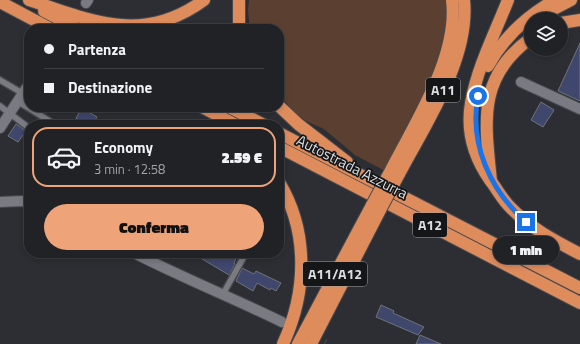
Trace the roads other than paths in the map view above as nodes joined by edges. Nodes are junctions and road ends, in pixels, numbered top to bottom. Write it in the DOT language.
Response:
graph roads {
  1 [pos="23,0"];
  2 [pos="29,0"];
  3 [pos="204,0"];
  4 [pos="239,0"];
  5 [pos="452,0"];
  6 [pos="464,0"];
  7 [pos="508,0"];
  8 [pos="555,0"];
  9 [pos="571,0"];
  10 [pos="0,2"];
  11 [pos="550,12"];
  12 [pos="580,20"];
  13 [pos="568,22"];
  14 [pos="42,24"];
  15 [pos="69,24"];
  16 [pos="112,24"];
  17 [pos="149,24"];
  18 [pos="239,24"];
  19 [pos="520,39"];
  20 [pos="0,80"];
  21 [pos="521,82"];
  22 [pos="23,99"];
  23 [pos="0,106"];
  24 [pos="580,109"];
  25 [pos="284,111"];
  26 [pos="40,112"];
  27 [pos="204,112"];
  28 [pos="211,112"];
  29 [pos="239,112"];
  30 [pos="9,113"];
  31 [pos="50,120"];
  32 [pos="214,120"];
  33 [pos="227,120"];
  34 [pos="254,120"];
  35 [pos="24,124"];
  36 [pos="0,128"];
  37 [pos="284,136"];
  38 [pos="284,150"];
  39 [pos="395,172"];
  40 [pos="372,181"];
  41 [pos="491,181"];
  42 [pos="284,193"];
  43 [pos="24,200"];
  44 [pos="0,202"];
  45 [pos="376,208"];
  46 [pos="580,254"];
  47 [pos="144,258"];
  48 [pos="243,258"];
  49 [pos="580,288"];
  50 [pos="223,294"];
  51 [pos="580,303"];
  52 [pos="282,322"];
  53 [pos="283,344"];
  54 [pos="299,344"];
  55 [pos="311,344"];
  1 -- 15 [label="highway"];
  2 -- 16 [label="highway"];
  3 -- 17 [label="highway"];
  4 -- 18 [label="highway"];
  5 -- 39 [label="highway"];
  6 -- 39 [label="highway, A11"];
  7 -- 41 [label="highway"];
  8 -- 19 [label="highway"];
  9 -- 11 [label="highway"];
  10 -- 14 [label="highway"];
  12 -- 13 [label="highway"];
  19 -- 41 [label="highway"];
  19 -- 41 [label="highway, A11"];
  20 -- 22 [label="lane"];
  21 -- 24 [label="street"];
  22 -- 30 [label="street"];
  23 -- 30 [label="lane"];
  25 -- 40 [label="highway"];
  26 -- 31 [label="lane"];
  27 -- 32 [label="highway"];
  28 -- 33 [label="highway"];
  29 -- 34 [label="highway"];
  30 -- 35 [label="lane"];
  30 -- 36 [label="street"];
  37 -- 40 [label="highway, Autostrada Azzurra / A12"];
  38 -- 51 [label="highway, Autostrada Azzurra / A12"];
  39 -- 45 [label="highway, A11, bridge"];
  40 -- 49 [label="highway, Autostrada Azzurra / A12"];
  41 -- 46 [label="highway, A11"];
  42 -- 53 [label="highway"];
  43 -- 44 [label="street"];
  45 -- 54 [label="highway, A11/A12"];
  45 -- 55 [label="highway, A11"];
  47 -- 50 [label="street"];
  48 -- 50 [label="lane"];
  50 -- 52 [label="street"];
}
